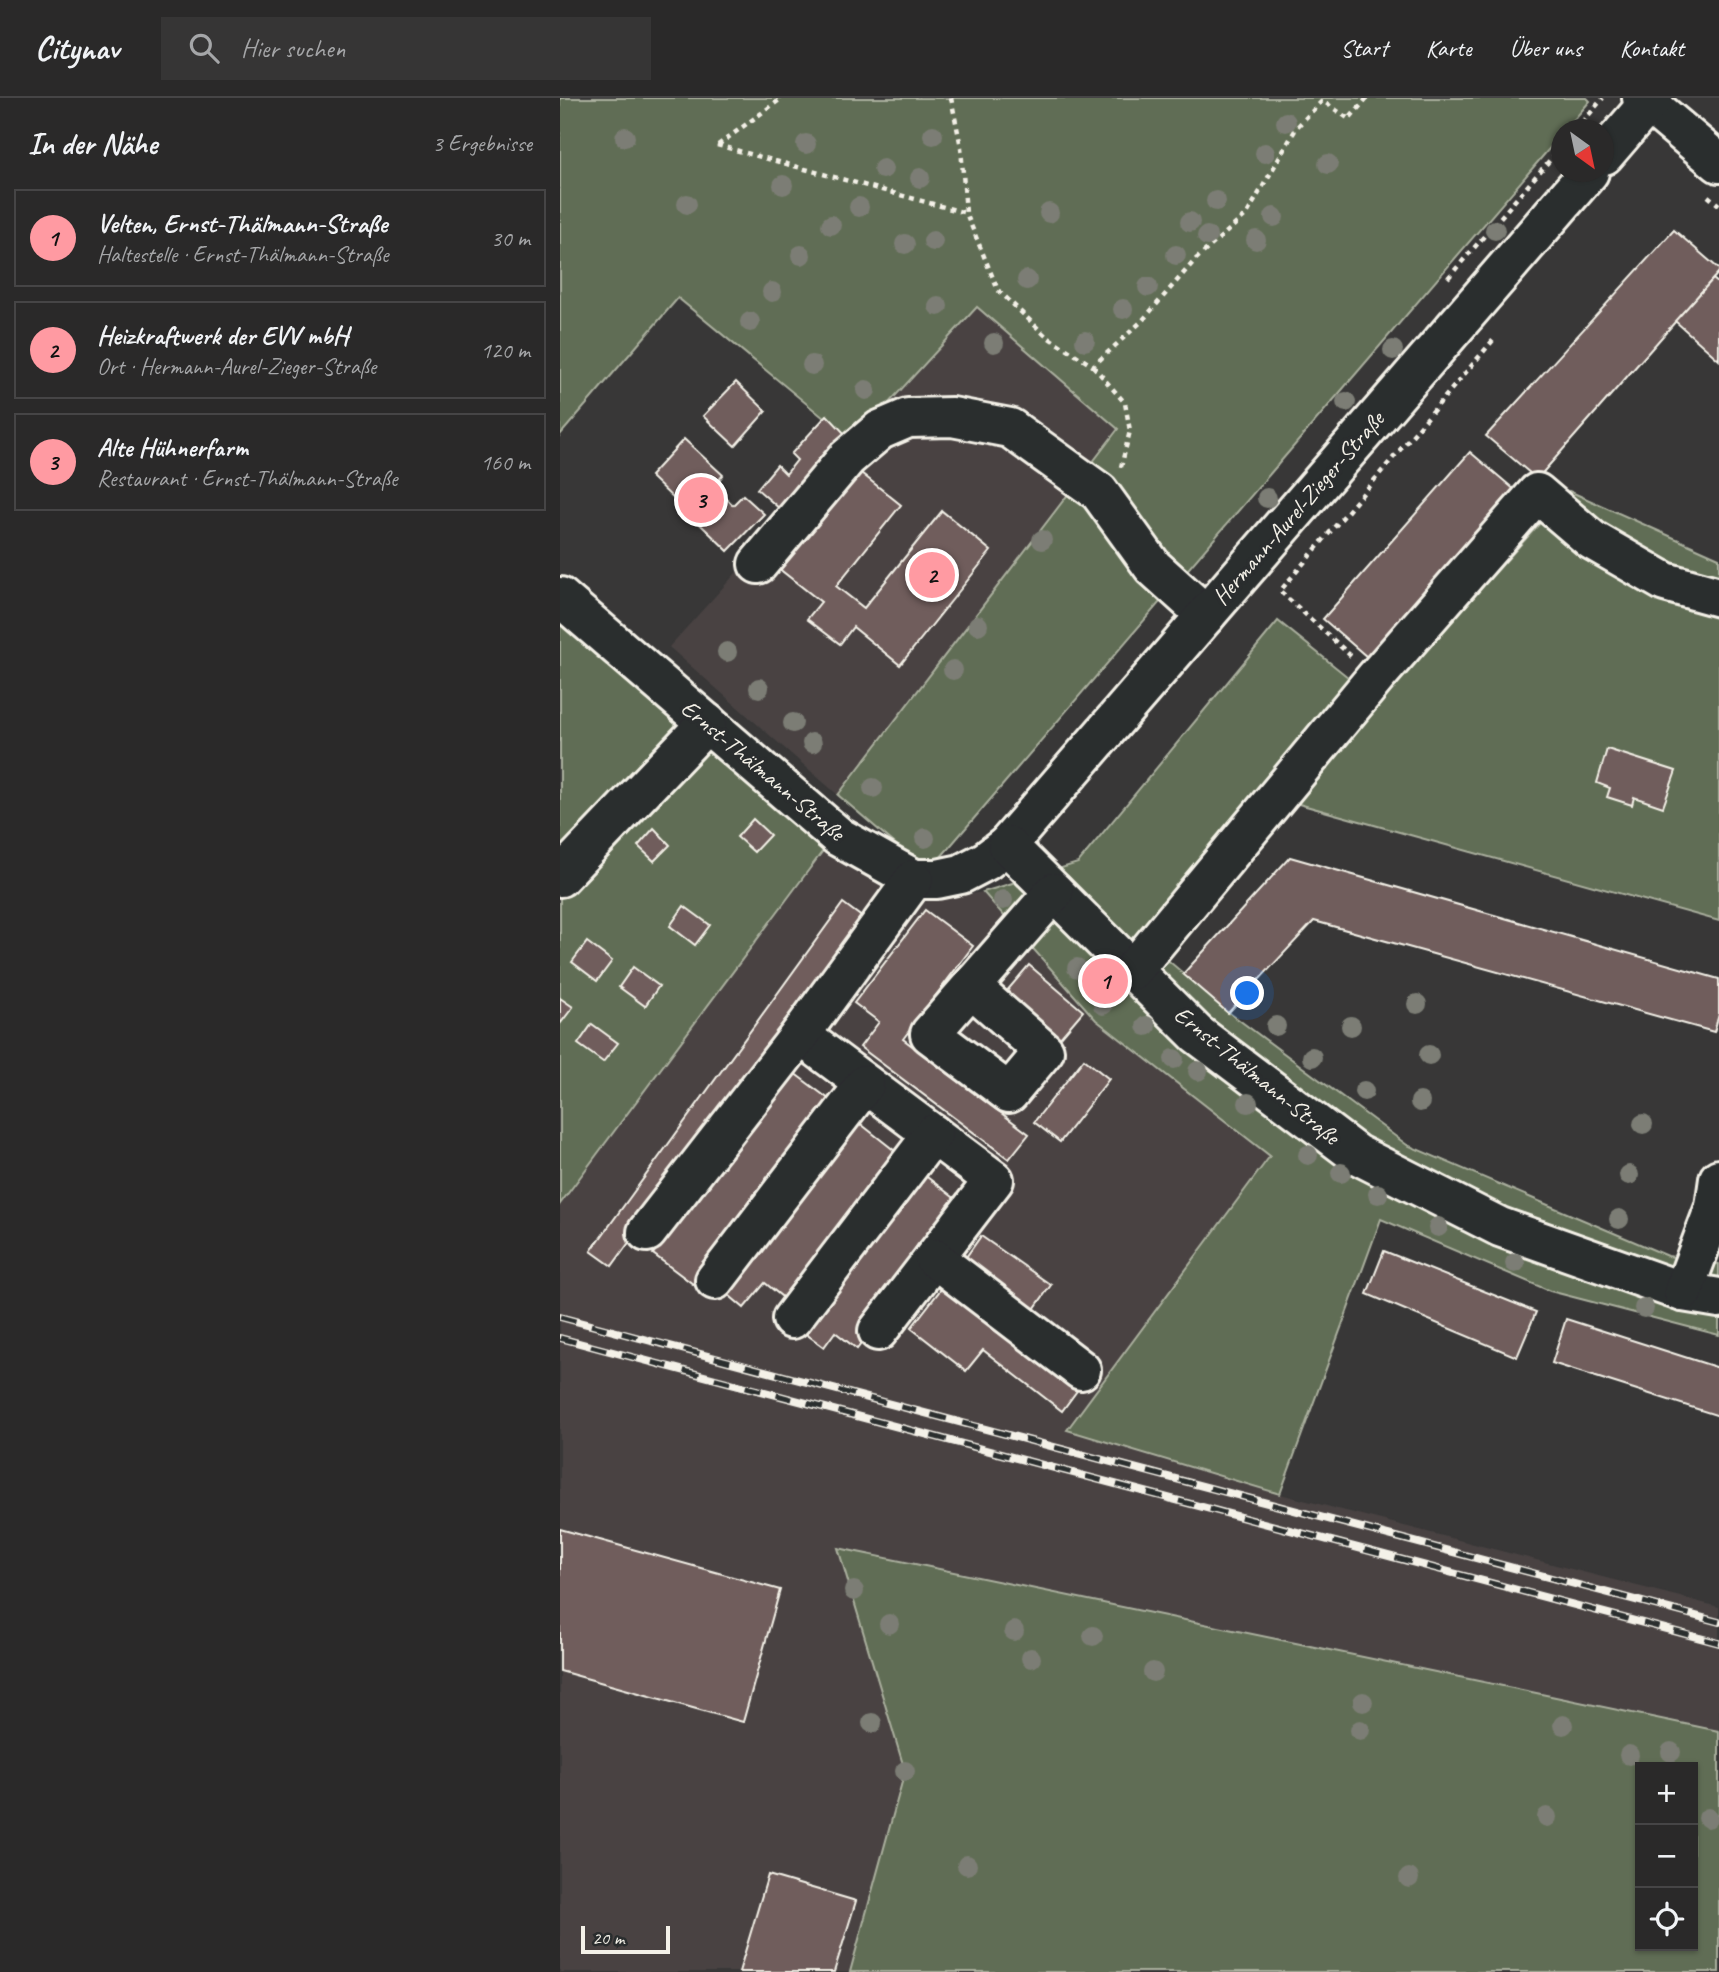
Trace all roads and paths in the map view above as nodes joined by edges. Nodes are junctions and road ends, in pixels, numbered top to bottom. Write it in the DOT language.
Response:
graph roads {
  1 [pos="782,98"];
  2 [pos="951,98"];
  3 [pos="1367,98"];
  4 [pos="1603,98"];
  5 [pos="1648,100"];
  6 [pos="1585,119"];
  7 [pos="1614,142"];
  8 [pos="1719,163"];
  9 [pos="1580,182"];
  10 [pos="966,213"];
  11 [pos="1504,327"];
  12 [pos="1093,366"];
  13 [pos="1120,469"];
  14 [pos="758,564"];
  15 [pos="560,597"];
  16 [pos="1719,597"];
  17 [pos="1206,615"];
  18 [pos="1376,677"];
  19 [pos="706,723"];
  20 [pos="1007,845"];
  21 [pos="560,877"];
  22 [pos="914,880"];
  23 [pos="1054,892"];
  24 [pos="1133,970"];
  25 [pos="971,987"];
  26 [pos="800,1035"];
  27 [pos="865,1084"];
  28 [pos="933,1134"];
  29 [pos="1718,1199"];
  30 [pos="647,1232"];
  31 [pos="934,1258"];
  32 [pos="715,1280"];
  33 [pos="1701,1295"];
  34 [pos="792,1319"];
  35 [pos="878,1331"];
  36 [pos="1081,1370"];
  1 -- 10 [label="path"];
  2 -- 10 [label="path"];
  3 -- 12 [label="path"];
  4 -- 6 [label="path"];
  5 -- 7 [label="street"];
  5 -- 8 [label="street"];
  9 -- 17 [label="street, Hermann-Aurel-Zieger-Straße"];
  10 -- 12 [label="path"];
  11 -- 18 [label="path"];
  12 -- 13 [label="path"];
  14 -- 17 [label="street"];
  15 -- 19 [label="street, Ernst-Thälmann-Straße"];
  16 -- 18 [label="street"];
  17 -- 20 [label="street, Hermann-Aurel-Zieger-Straße"];
  18 -- 24 [label="street"];
  19 -- 21 [label="street"];
  19 -- 22 [label="street, Ernst-Thälmann-Straße"];
  20 -- 22 [label="street"];
  20 -- 23 [label="street, Ernst-Thälmann-Straße"];
  22 -- 26 [label="street"];
  23 -- 24 [label="street, Ernst-Thälmann-Straße"];
  23 -- 25 [label="street"];
  24 -- 33 [label="street, Ernst-Thälmann-Straße"];
  26 -- 27 [label="street"];
  26 -- 30 [label="street"];
  27 -- 28 [label="street"];
  27 -- 32 [label="street"];
  28 -- 31 [label="street"];
  28 -- 34 [label="street"];
  29 -- 33 [label="street"];
  31 -- 35 [label="street"];
  31 -- 36 [label="street"];
}
